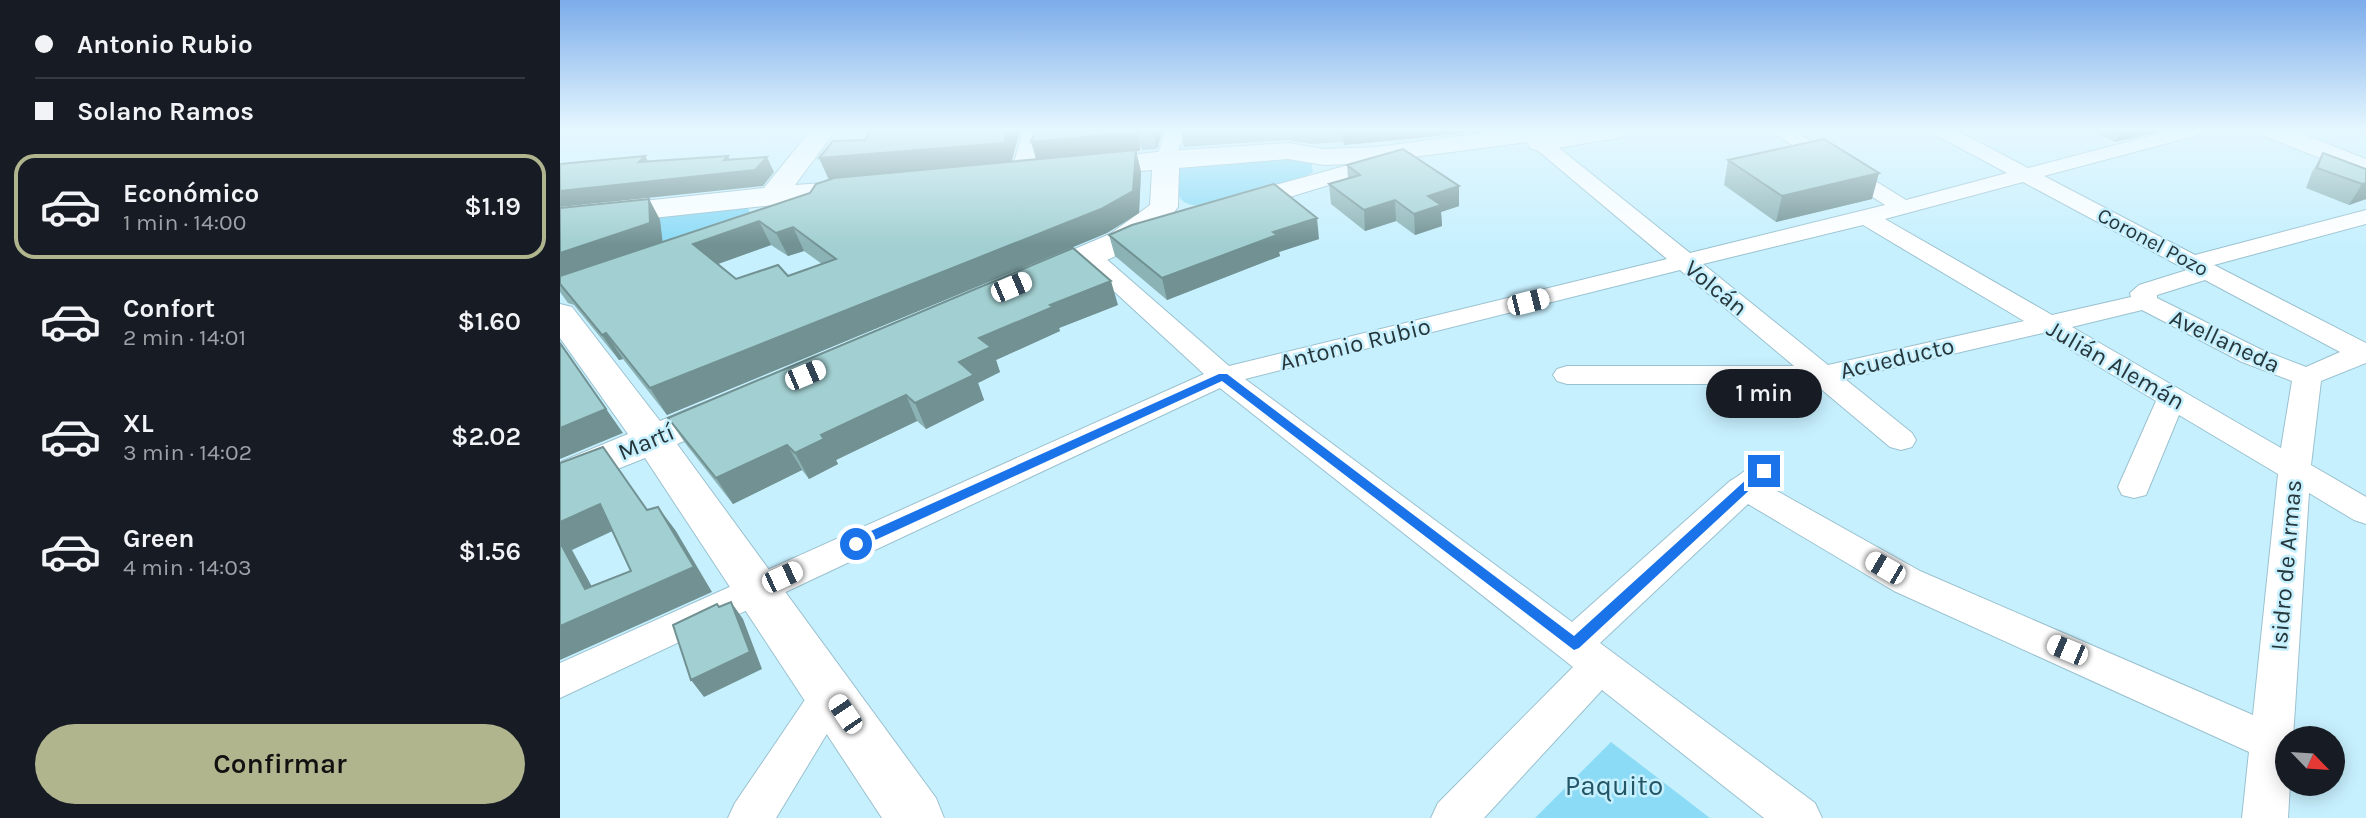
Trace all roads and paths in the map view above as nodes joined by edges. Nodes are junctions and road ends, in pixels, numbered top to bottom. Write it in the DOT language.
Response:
graph roads {
  1 [pos="794,168"];
  2 [pos="1031,168"];
  3 [pos="1078,168"];
  4 [pos="1170,168"];
  5 [pos="1325,168"];
  6 [pos="1579,168"];
  7 [pos="1840,168"];
  8 [pos="2012,168"];
  9 [pos="2051,168"];
  10 [pos="1031,173"];
  11 [pos="2025,175"];
  12 [pos="773,195"];
  13 [pos="829,200"];
  14 [pos="1903,207"];
  15 [pos="1188,213"];
  16 [pos="2366,217"];
  17 [pos="1866,218"];
  18 [pos="560,219"];
  19 [pos="752,227"];
  20 [pos="1103,248"];
  21 [pos="1683,262"];
  22 [pos="2201,267"];
  23 [pos="1011,287"];
  24 [pos="564,299"];
  25 [pos="2145,302"];
  26 [pos="2047,325"];
  27 [pos="2364,353"];
  28 [pos="1567,375"];
  29 [pos="1823,375"];
  30 [pos="1223,376"];
  31 [pos="2306,377"];
  32 [pos="754,397"];
  33 [pos="2172,397"];
  34 [pos="651,440"];
  35 [pos="1901,440"];
  36 [pos="2294,470"];
  37 [pos="560,478"];
  38 [pos="2134,487"];
  39 [pos="2366,512"];
  40 [pos="758,588"];
  41 [pos="1588,655"];
  42 [pos="560,681"];
  43 [pos="831,694"];
  44 [pos="2271,742"];
  45 [pos="751,818"];
  46 [pos="915,818"];
  47 [pos="1454,818"];
  48 [pos="1799,818"];
  49 [pos="2265,818"];
  1 -- 12 [label="main road"];
  2 -- 10 [label="street"];
  3 -- 10 [label="main road"];
  4 -- 15 [label="main road"];
  5 -- 15 [label="main road"];
  6 -- 21 [label="street, Volcán"];
  7 -- 14 [label="street"];
  8 -- 11 [label="street, Coronel Pozo"];
  9 -- 11 [label="street, Antonio Rubio"];
  11 -- 14 [label="street, Antonio Rubio"];
  11 -- 22 [label="street, Coronel Pozo"];
  12 -- 13 [label="main road"];
  12 -- 13 [label="main road"];
  12 -- 18 [label="main road"];
  13 -- 19 [label="main road"];
  14 -- 17 [label="street, Antonio Rubio"];
  15 -- 20 [label="main road"];
  16 -- 22 [label="street, Acueducto"];
  17 -- 21 [label="street, Antonio Rubio"];
  17 -- 26 [label="street, Julián Alemán"];
  20 -- 23 [label="main road"];
  20 -- 30 [label="street"];
  21 -- 29 [label="street, Volcán"];
  21 -- 30 [label="street, Antonio Rubio"];
  22 -- 25 [label="street, Acueducto"];
  22 -- 27 [label="street, Coronel Pozo"];
  24 -- 34 [label="main road"];
  25 -- 26 [label="street, Acueducto"];
  25 -- 31 [label="street, Avellaneda"];
  26 -- 29 [label="street, Acueducto"];
  26 -- 33 [label="street, Julián Alemán"];
  27 -- 31 [label="street"];
  28 -- 29 [label="street, Acueducto"];
  29 -- 35 [label="street, Volcán"];
  30 -- 40 [label="street, Antonio Rubio"];
  30 -- 41 [label="street"];
  31 -- 36 [label="street, Isidro de Armas"];
  32 -- 34 [label="main road, Martí"];
  33 -- 36 [label="street, Julián Alemán"];
  33 -- 38 [label="street"];
  34 -- 37 [label="main road, Martí"];
  34 -- 40 [label="main road"];
  36 -- 39 [label="street, Julián Alemán"];
  36 -- 44 [label="street, Isidro de Armas"];
  40 -- 42 [label="street, Antonio Rubio"];
  40 -- 43 [label="main road"];
  41 -- 44 [label="street"];
  41 -- 47 [label="street"];
  41 -- 48 [label="street"];
  43 -- 45 [label="street"];
  43 -- 46 [label="main road"];
  44 -- 49 [label="street, Isidro de Armas"];
}
